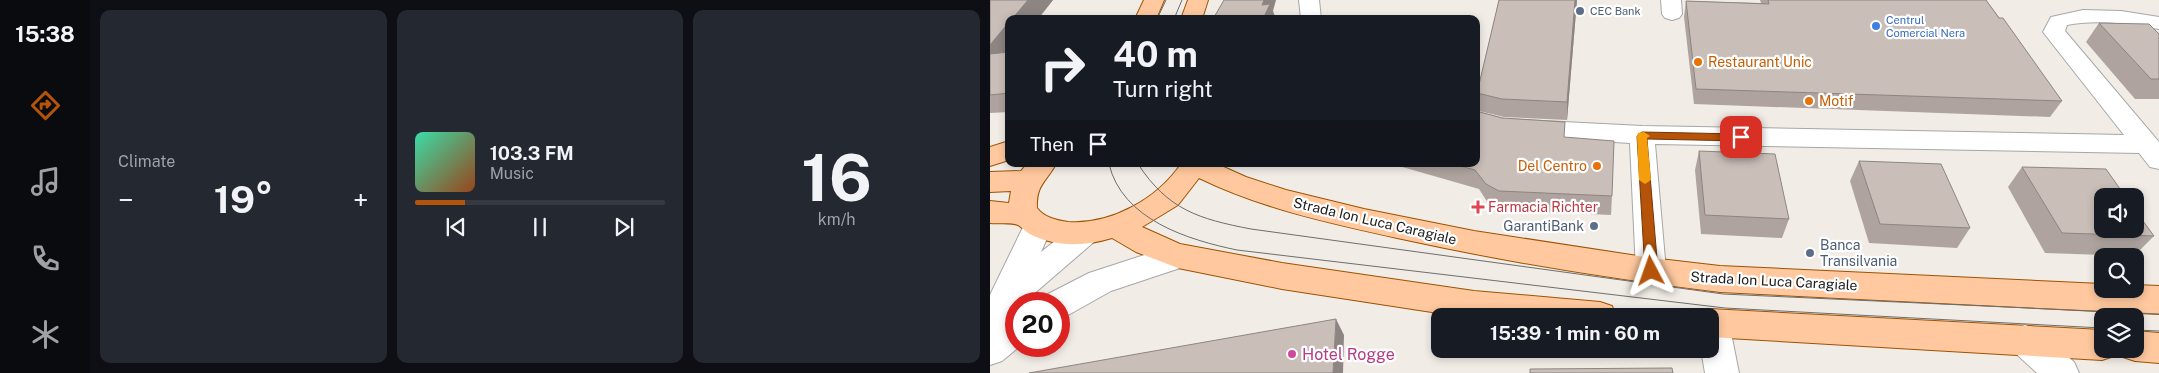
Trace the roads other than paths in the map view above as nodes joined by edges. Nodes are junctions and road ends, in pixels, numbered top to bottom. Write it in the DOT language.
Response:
graph roads {
  1 [pos="1154,0"];
  2 [pos="1198,0"];
  3 [pos="1309,0"];
  4 [pos="1147,15"];
  5 [pos="1192,15"];
  6 [pos="1311,15"];
  7 [pos="2159,23"];
  8 [pos="1480,121"];
  9 [pos="1642,136"];
  10 [pos="1005,151"];
  11 [pos="2152,152"];
  12 [pos="990,157"];
  13 [pos="1192,167"];
  14 [pos="1200,167"];
  15 [pos="1036,172"];
  16 [pos="990,182"];
  17 [pos="990,212"];
  18 [pos="1031,221"];
  19 [pos="1114,226"];
  20 [pos="1085,233"];
  21 [pos="1178,256"];
  22 [pos="1651,271"];
  23 [pos="1070,298"];
  24 [pos="2159,300"];
  25 [pos="1508,308"];
  26 [pos="997,313"];
  27 [pos="1719,323"];
  28 [pos="1005,338"];
  29 [pos="2025,340"];
  30 [pos="2094,344"];
  31 [pos="2144,347"];
  32 [pos="2159,348"];
  33 [pos="990,350"];
  34 [pos="1719,358"];
  35 [pos="1722,373"];
  36 [pos="2062,373"];
  1 -- 4 [label="main road"];
  2 -- 5 [label="main road"];
  3 -- 6 [label="street"];
  7 -- 11 [label="street"];
  8 -- 9 [label="street"];
  9 -- 11 [label="street"];
  9 -- 22 [label="street"];
  10 -- 12 [label="main road"];
  13 -- 19 [label="main road"];
  14 -- 22 [label="main road, Strada Ion Luca Caragiale"];
  15 -- 16 [label="main road"];
  15 -- 18 [label="main road"];
  17 -- 18 [label="main road"];
  18 -- 20 [label="main road"];
  18 -- 26 [label="street"];
  19 -- 20 [label="main road"];
  19 -- 21 [label="main road"];
  20 -- 26 [label="street"];
  21 -- 23 [label="street"];
  21 -- 25 [label="main road"];
  22 -- 24 [label="main road, Strada Ion Luca Caragiale"];
  27 -- 29 [label="main road"];
  28 -- 33 [label="street"];
  29 -- 30 [label="main road"];
  29 -- 36 [label="street"];
  31 -- 32 [label="main road"];
  34 -- 35 [label="street"];
}
